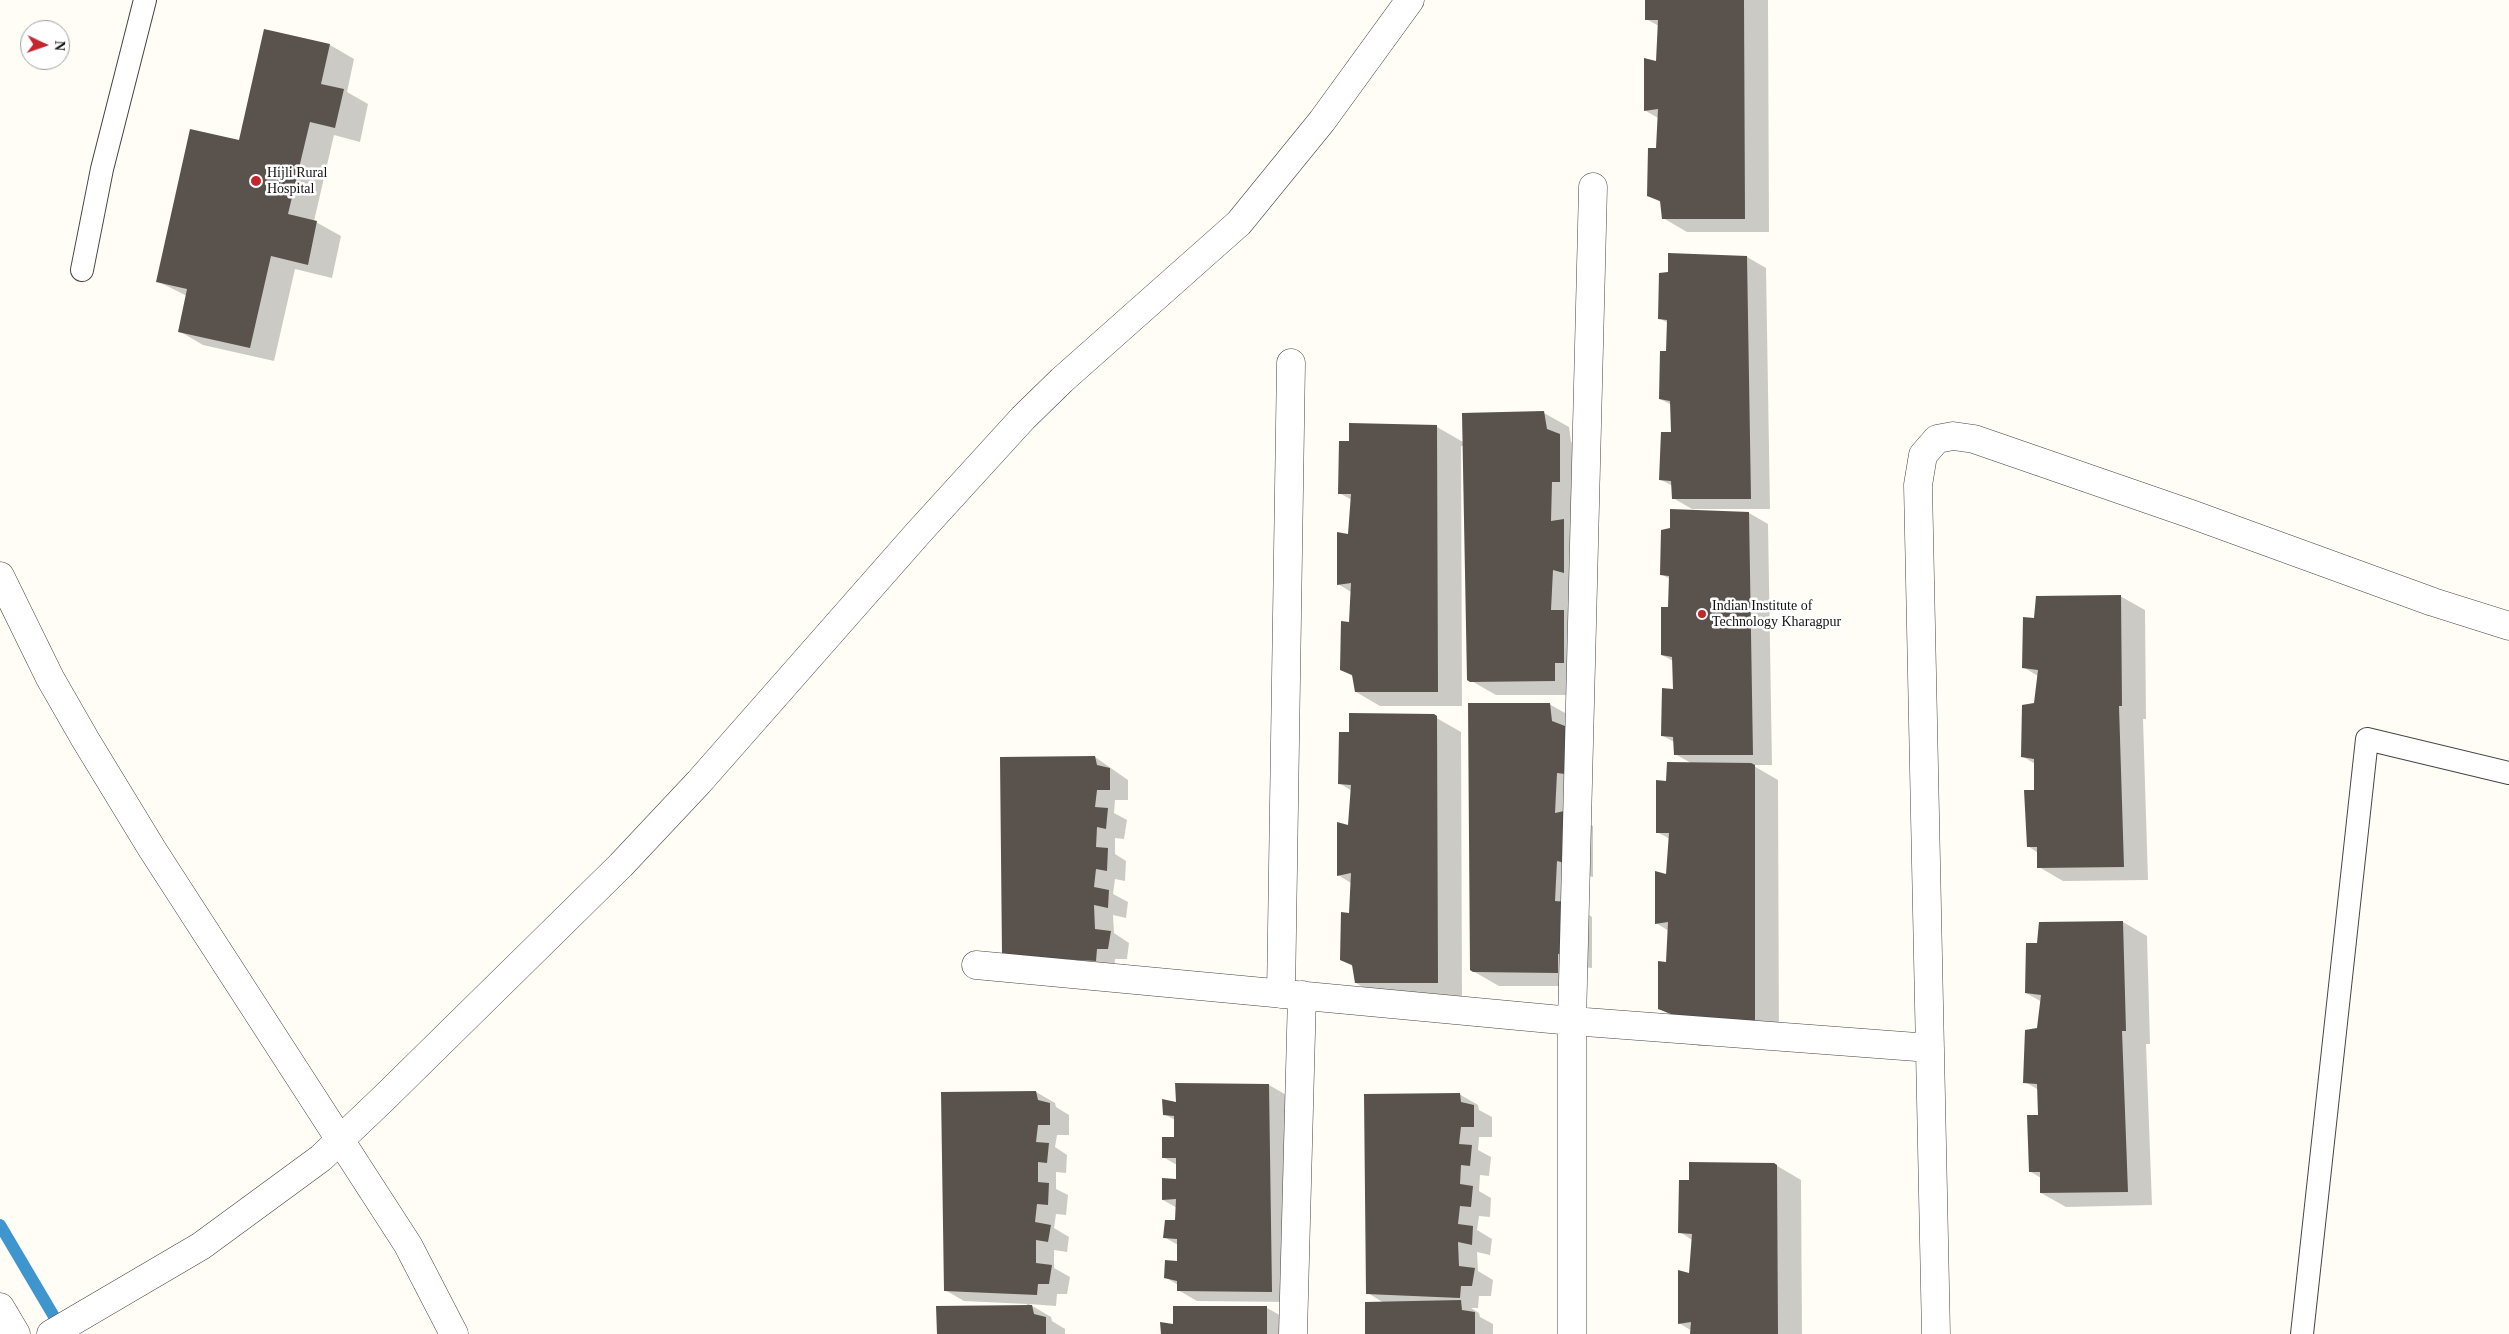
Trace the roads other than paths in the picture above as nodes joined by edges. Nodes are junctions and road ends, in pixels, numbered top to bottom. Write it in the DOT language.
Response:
graph roads {
  1 [pos="145,0"];
  2 [pos="1410,0"];
  3 [pos="1593,187"];
  4 [pos="82,270"];
  5 [pos="1290,363"];
  6 [pos="0,576"];
  7 [pos="2509,626"];
  8 [pos="2509,773"];
  9 [pos="976,966"];
  10 [pos="1291,995"];
  11 [pos="1572,1021"];
  12 [pos="1930,1048"];
  13 [pos="341,1139"];
  14 [pos="0,1307"];
  15 [pos="16,1334"];
  16 [pos="51,1334"];
  17 [pos="454,1334"];
  18 [pos="1294,1334"];
  19 [pos="1572,1334"];
  20 [pos="1936,1334"];
  21 [pos="2302,1334"];
  1 -- 4 [label="lane"];
  2 -- 13 [label="street"];
  3 -- 11 [label="street"];
  5 -- 10 [label="street"];
  6 -- 13 [label="street"];
  7 -- 12 [label="street"];
  8 -- 21 [label="lane"];
  9 -- 10 [label="street"];
  10 -- 11 [label="street"];
  10 -- 18 [label="street"];
  11 -- 12 [label="street"];
  11 -- 19 [label="street"];
  12 -- 20 [label="street"];
  13 -- 16 [label="street"];
  13 -- 17 [label="street"];
  14 -- 15 [label="street"];
}
